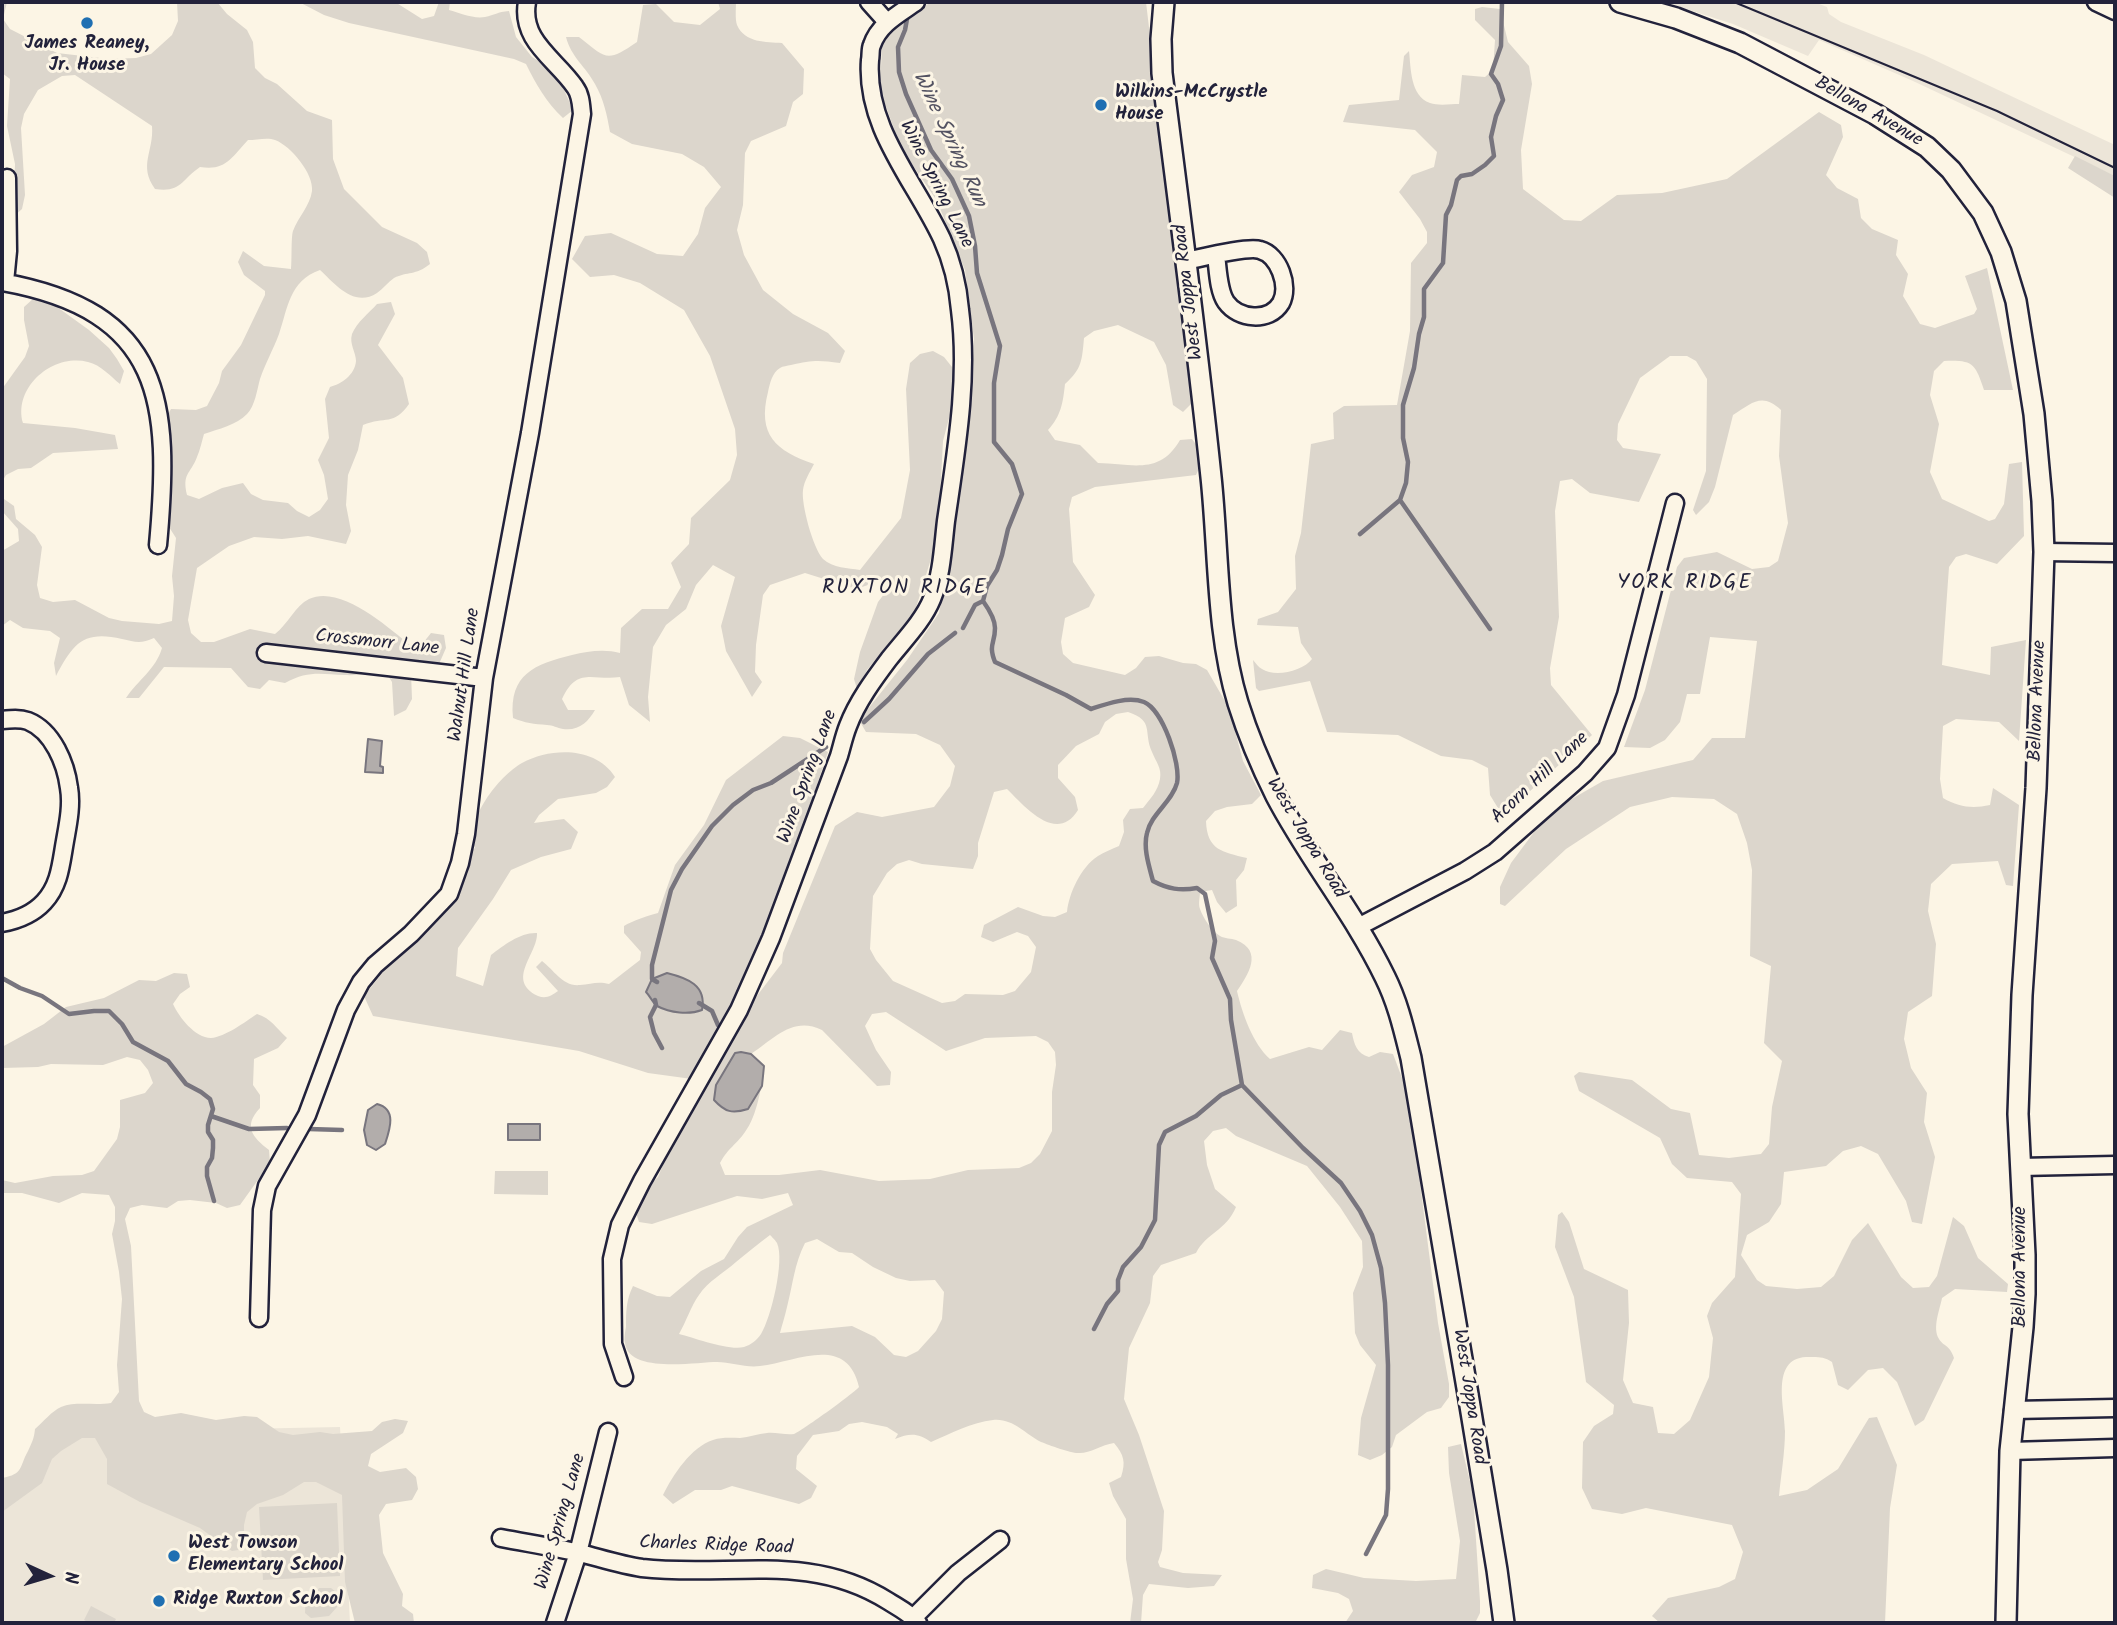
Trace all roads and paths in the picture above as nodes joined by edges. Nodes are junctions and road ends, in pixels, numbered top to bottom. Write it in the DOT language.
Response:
graph roads {
  1 [pos="527,2"];
  2 [pos="869,2"];
  3 [pos="916,2"];
  4 [pos="1164,2"];
  5 [pos="1620,2"];
  6 [pos="2096,2"];
  7 [pos="2115,10"];
  8 [pos="886,22"];
  9 [pos="7,178"];
  10 [pos="1216,255"];
  11 [pos="1186,261"];
  12 [pos="3,282"];
  13 [pos="1675,503"];
  14 [pos="158,545"];
  15 [pos="2044,552"];
  16 [pos="2115,553"];
  17 [pos="266,653"];
  18 [pos="484,678"];
  19 [pos="2,720"];
  20 [pos="2,923"];
  21 [pos="1358,927"];
  22 [pos="2115,1164"];
  23 [pos="2020,1167"];
  24 [pos="259,1318"];
  25 [pos="624,1377"];
  26 [pos="2115,1408"];
  27 [pos="2013,1410"];
  28 [pos="608,1432"];
  29 [pos="2115,1447"];
  30 [pos="2010,1451"];
  31 [pos="501,1538"];
  32 [pos="1000,1540"];
  33 [pos="578,1553"];
  34 [pos="916,1621"];
  35 [pos="555,1623"];
  36 [pos="1504,1623"];
  37 [pos="2006,1623"];
  1 -- 18 [label="street, Walnut Hill Lane"];
  2 -- 8 [label="street"];
  3 -- 8 [label="street"];
  4 -- 11 [label="street, West Joppa Road"];
  5 -- 15 [label="street, Bellona Avenue"];
  6 -- 7 [label="street"];
  8 -- 25 [label="street, Wine Spring Lane"];
  9 -- 12 [label="street"];
  10 -- 10 [label="street"];
  10 -- 11 [label="street"];
  11 -- 21 [label="street, West Joppa Road"];
  12 -- 14 [label="street"];
  13 -- 21 [label="street, Acorn Hill Lane"];
  15 -- 16 [label="street"];
  15 -- 23 [label="street, Bellona Avenue"];
  17 -- 18 [label="street, Crossmorr Lane"];
  18 -- 24 [label="street, Walnut Hill Lane"];
  19 -- 20 [label="street"];
  21 -- 36 [label="street, West Joppa Road"];
  22 -- 23 [label="street"];
  23 -- 27 [label="street, Bellona Avenue"];
  26 -- 27 [label="street"];
  27 -- 30 [label="street, Bellona Avenue"];
  28 -- 33 [label="street, Wine Spring Lane"];
  29 -- 30 [label="street"];
  30 -- 37 [label="street, Bellona Avenue"];
  31 -- 33 [label="street, Charles Ridge Road"];
  32 -- 34 [label="street"];
  33 -- 34 [label="street, Charles Ridge Road"];
  33 -- 35 [label="street, Wine Spring Lane"];
}
